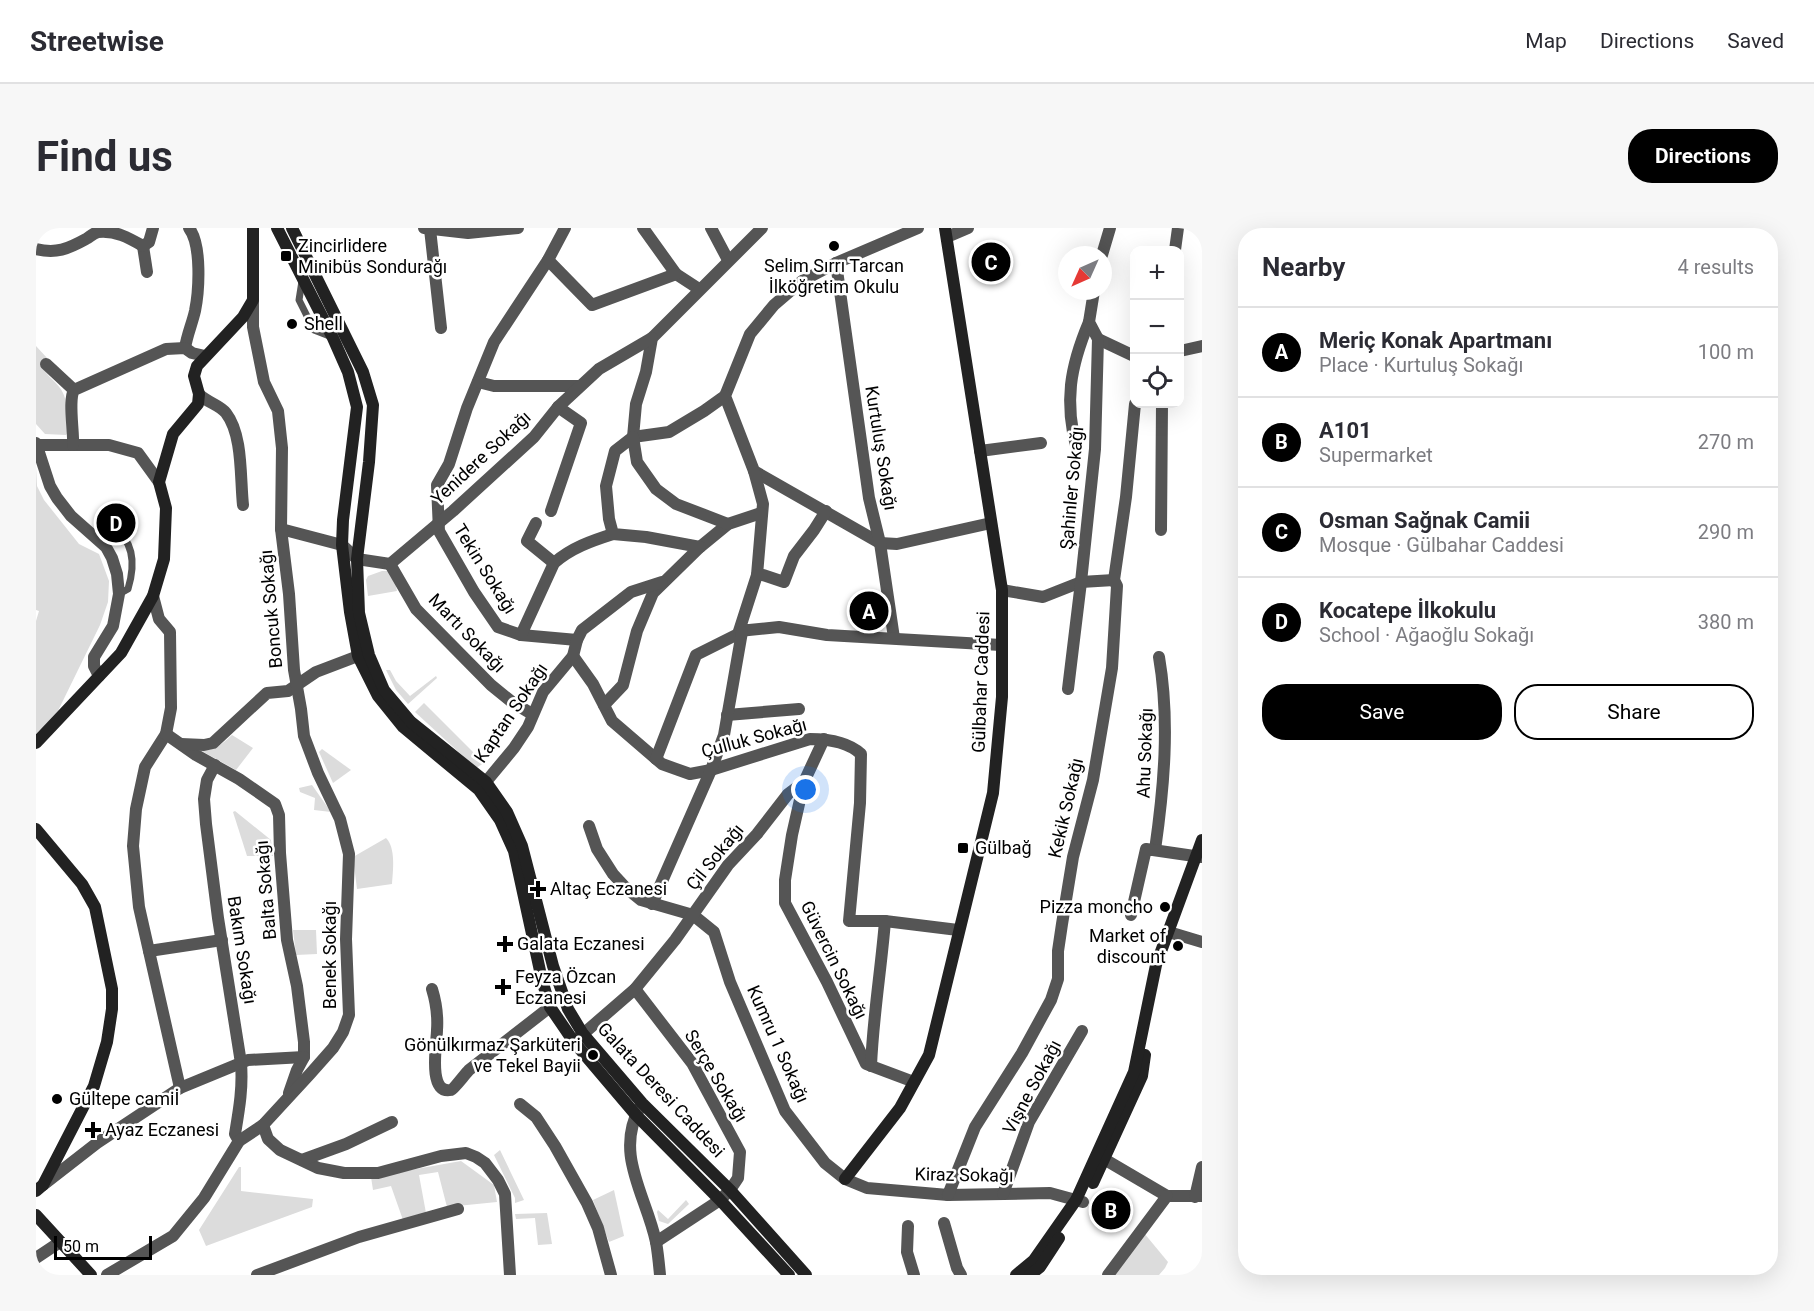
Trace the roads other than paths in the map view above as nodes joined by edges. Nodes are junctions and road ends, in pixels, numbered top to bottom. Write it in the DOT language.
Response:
graph roads {
  1 [pos="153,228"];
  2 [pos="189,228"];
  3 [pos="253,228"];
  4 [pos="277,228"];
  5 [pos="292,228"];
  6 [pos="427,228"];
  7 [pos="518,228"];
  8 [pos="565,228"];
  9 [pos="643,228"];
  10 [pos="711,228"];
  11 [pos="762,228"];
  12 [pos="918,228"];
  13 [pos="968,228"];
  14 [pos="1110,228"];
  15 [pos="1178,228"];
  16 [pos="469,231"];
  17 [pos="946,233"];
  18 [pos="143,246"];
  19 [pos="1105,246"];
  20 [pos="1176,246"];
  21 [pos="36,249"];
  22 [pos="548,260"];
  23 [pos="728,261"];
  24 [pos="836,263"];
  25 [pos="147,272"];
  26 [pos="676,274"];
  27 [pos="308,275"];
  28 [pos="699,289"];
  29 [pos="253,300"];
  30 [pos="1093,300"];
  31 [pos="1089,322"];
  32 [pos="441,328"];
  33 [pos="652,338"];
  34 [pos="1098,339"];
  35 [pos="1202,346"];
  36 [pos="185,348"];
  37 [pos="1184,350"];
  38 [pos="1130,354"];
  39 [pos="205,356"];
  40 [pos="46,364"];
  41 [pos="478,382"];
  42 [pos="579,386"];
  43 [pos="74,390"];
  44 [pos="199,394"];
  45 [pos="725,396"];
  46 [pos="558,407"];
  47 [pos="1135,408"];
  48 [pos="1162,408"];
  49 [pos="633,437"];
  50 [pos="1041,443"];
  51 [pos="37,444"];
  52 [pos="74,445"];
  53 [pos="1077,450"];
  54 [pos="980,451"];
  55 [pos="754,471"];
  56 [pos="159,482"];
  57 [pos="243,505"];
  58 [pos="551,511"];
  59 [pos="826,511"];
  60 [pos="761,513"];
  61 [pos="536,523"];
  62 [pos="991,523"];
  63 [pos="438,524"];
  64 [pos="728,524"];
  65 [pos="113,527"];
  66 [pos="281,529"];
  67 [pos="1161,530"];
  68 [pos="613,534"];
  69 [pos="879,543"];
  70 [pos="342,545"];
  71 [pos="700,547"];
  72 [pos="357,559"];
  73 [pos="554,563"];
  74 [pos="390,564"];
  75 [pos="757,575"];
  76 [pos="1114,580"];
  77 [pos="665,581"];
  78 [pos="1081,582"];
  79 [pos="1002,591"];
  80 [pos="119,594"];
  81 [pos="153,596"];
  82 [pos="740,631"];
  83 [pos="521,635"];
  84 [pos="894,638"];
  85 [pos="577,640"];
  86 [pos="1001,645"];
  87 [pos="363,656"];
  88 [pos="573,656"];
  89 [pos="1159,657"];
  90 [pos="99,676"];
  91 [pos="296,687"];
  92 [pos="1068,689"];
  93 [pos="604,705"];
  94 [pos="799,709"];
  95 [pos="532,714"];
  96 [pos="727,715"];
  97 [pos="166,734"];
  98 [pos="824,739"];
  99 [pos="36,743"];
  100 [pos="180,744"];
  101 [pos="656,759"];
  102 [pos="214,765"];
  103 [pos="711,771"];
  104 [pos="804,782"];
  105 [pos="483,786"];
  106 [pos="589,826"];
  107 [pos="36,829"];
  108 [pos="1202,840"];
  109 [pos="1150,850"];
  110 [pos="1200,856"];
  111 [pos="652,903"];
  112 [pos="693,915"];
  113 [pos="1131,915"];
  114 [pos="885,921"];
  115 [pos="958,930"];
  116 [pos="1172,933"];
  117 [pos="222,940"];
  118 [pos="1202,942"];
  119 [pos="149,951"];
  120 [pos="432,989"];
  121 [pos="635,989"];
  122 [pos="550,1007"];
  123 [pos="1082,1030"];
  124 [pos="578,1038"];
  125 [pos="304,1057"];
  126 [pos="242,1063"];
  127 [pos="871,1066"];
  128 [pos="914,1083"];
  129 [pos="180,1088"];
  130 [pos="287,1100"];
  131 [pos="642,1103"];
  132 [pos="520,1104"];
  133 [pos="636,1115"];
  134 [pos="392,1122"];
  135 [pos="263,1125"];
  136 [pos="68,1138"];
  137 [pos="239,1141"];
  138 [pos="86,1151"];
  139 [pos="1104,1159"];
  140 [pos="302,1161"];
  141 [pos="1202,1167"];
  142 [pos="845,1179"];
  143 [pos="40,1188"];
  144 [pos="730,1190"];
  145 [pos="1003,1194"];
  146 [pos="948,1195"];
  147 [pos="1167,1196"];
  148 [pos="1198,1197"];
  149 [pos="720,1200"];
  150 [pos="1080,1201"];
  151 [pos="458,1209"];
  152 [pos="36,1215"];
  153 [pos="944,1223"];
  154 [pos="908,1226"];
  155 [pos="60,1242"];
  156 [pos="656,1242"];
  157 [pos="36,1258"];
  158 [pos="91,1275"];
  159 [pos="106,1275"];
  160 [pos="256,1275"];
  161 [pos="510,1275"];
  162 [pos="611,1275"];
  163 [pos="660,1275"];
  164 [pos="789,1275"];
  165 [pos="806,1275"];
  166 [pos="914,1275"];
  167 [pos="961,1275"];
  168 [pos="1016,1275"];
  169 [pos="1030,1275"];
  170 [pos="1108,1275"];
  1 -- 18 [label="street"];
  2 -- 36 [label="street"];
  3 -- 29 [label="street"];
  4 -- 27 [label="street, Galata Deresi Caddesi"];
  5 -- 27 [label="street, Galata Deresi Caddesi"];
  6 -- 16 [label="street"];
  6 -- 32 [label="street"];
  7 -- 16 [label="street"];
  8 -- 22 [label="street"];
  9 -- 26 [label="street"];
  10 -- 23 [label="street"];
  11 -- 23 [label="street, Yenidere Sokağı"];
  12 -- 24 [label="street"];
  13 -- 17 [label="street"];
  14 -- 19 [label="street"];
  15 -- 20 [label="street"];
  17 -- 54 [label="street, Gülbahar Caddesi"];
  18 -- 21 [label="street"];
  18 -- 25 [label="street"];
  22 -- 26 [label="street"];
  22 -- 41 [label="street"];
  23 -- 28 [label="street, Yenidere Sokağı"];
  24 -- 45 [label="street"];
  24 -- 69 [label="street, Kurtuluş Sokağı"];
  26 -- 28 [label="street"];
  27 -- 70 [label="street, Galata Deresi Caddesi"];
  27 -- 72 [label="street, Galata Deresi Caddesi"];
  28 -- 33 [label="street, Yenidere Sokağı"];
  29 -- 39 [label="street"];
  29 -- 66 [label="street, Boncuk Sokağı"];
  30 -- 31 [label="street"];
  31 -- 34 [label="street, Şahinler Sokağı"];
  31 -- 53 [label="street"];
  33 -- 42 [label="street, Yenidere Sokağı"];
  33 -- 49 [label="street"];
  34 -- 38 [label="street"];
  34 -- 78 [label="street, Şahinler Sokağı"];
  35 -- 37 [label="street"];
  36 -- 39 [label="street"];
  36 -- 43 [label="street"];
  39 -- 44 [label="street"];
  40 -- 43 [label="street"];
  41 -- 42 [label="street"];
  41 -- 63 [label="street"];
  42 -- 46 [label="street, Yenidere Sokağı"];
  43 -- 52 [label="street"];
  44 -- 56 [label="street"];
  44 -- 57 [label="street"];
  45 -- 49 [label="street"];
  45 -- 55 [label="street"];
  46 -- 58 [label="street"];
  46 -- 63 [label="street, Yenidere Sokağı"];
  47 -- 76 [label="street, Kekik Sokağı"];
  48 -- 67 [label="street"];
  49 -- 64 [label="street"];
  49 -- 68 [label="street"];
  50 -- 54 [label="street"];
  51 -- 52 [label="street"];
  51 -- 80 [label="street"];
  52 -- 56 [label="street"];
  54 -- 62 [label="street, Gülbahar Caddesi"];
  55 -- 59 [label="street"];
  55 -- 60 [label="street"];
  56 -- 81 [label="street"];
  59 -- 69 [label="street"];
  59 -- 75 [label="street"];
  60 -- 64 [label="street"];
  60 -- 75 [label="street"];
  61 -- 73 [label="street"];
  62 -- 69 [label="street"];
  62 -- 79 [label="street, Gülbahar Caddesi"];
  63 -- 74 [label="street, Yenidere Sokağı"];
  63 -- 83 [label="street, Tekin Sokağı"];
  64 -- 71 [label="street"];
  65 -- 80 [label="lane"];
  66 -- 70 [label="street, Boncuk Sokağı"];
  66 -- 91 [label="street, Boncuk Sokağı"];
  68 -- 71 [label="street"];
  68 -- 73 [label="street"];
  69 -- 84 [label="street, Kurtuluş Sokağı"];
  70 -- 72 [label="street"];
  70 -- 87 [label="street, Galata Deresi Caddesi"];
  71 -- 77 [label="street"];
  72 -- 74 [label="street"];
  72 -- 87 [label="street, Galata Deresi Caddesi"];
  73 -- 83 [label="street"];
  74 -- 95 [label="street, Martı Sokağı"];
  75 -- 82 [label="street"];
  76 -- 78 [label="street"];
  76 -- 146 [label="street, Kekik Sokağı"];
  77 -- 85 [label="street"];
  77 -- 93 [label="street"];
  78 -- 79 [label="street"];
  78 -- 92 [label="street, Şahinler Sokağı"];
  79 -- 86 [label="street, Gülbahar Caddesi"];
  80 -- 90 [label="street"];
  81 -- 90 [label="street"];
  81 -- 97 [label="street"];
  82 -- 84 [label="street"];
  82 -- 96 [label="street"];
  82 -- 101 [label="street"];
  83 -- 85 [label="street, Tekin Sokağı"];
  84 -- 86 [label="street"];
  85 -- 88 [label="street"];
  86 -- 115 [label="street, Gülbahar Caddesi"];
  87 -- 91 [label="street"];
  87 -- 105 [label="street, Galata Deresi Caddesi"];
  88 -- 93 [label="street, Çulluk Sokağı"];
  88 -- 95 [label="street, Kaptan Sokağı"];
  89 -- 109 [label="street, Ahu Sokağı"];
  90 -- 99 [label="street"];
  91 -- 100 [label="street"];
  91 -- 130 [label="street, Benek Sokağı"];
  93 -- 101 [label="street, Çulluk Sokağı"];
  94 -- 96 [label="street"];
  95 -- 105 [label="street, Kaptan Sokağı"];
  96 -- 103 [label="street"];
  97 -- 100 [label="street, Balta Sokağı"];
  97 -- 119 [label="street"];
  98 -- 103 [label="street, Çulluk Sokağı"];
  98 -- 104 [label="street, Çil Sokağı"];
  98 -- 114 [label="street, Çulluk Sokağı"];
  100 -- 102 [label="street, Balta Sokağı"];
  101 -- 103 [label="street, Çulluk Sokağı"];
  102 -- 117 [label="street, Bakım Sokağı"];
  102 -- 125 [label="street, Balta Sokağı"];
  103 -- 111 [label="street"];
  104 -- 112 [label="street, Çil Sokağı"];
  104 -- 127 [label="street, Güvercin Sokağı"];
  105 -- 122 [label="street, Galata Deresi Caddesi"];
  105 -- 124 [label="street, Galata Deresi Caddesi"];
  106 -- 111 [label="street"];
  107 -- 136 [label="street"];
  108 -- 110 [label="street"];
  109 -- 110 [label="street"];
  109 -- 113 [label="street, Ahu Sokağı"];
  110 -- 116 [label="street"];
  110 -- 150 [label="street"];
  111 -- 112 [label="street"];
  112 -- 121 [label="street, Çil Sokağı"];
  112 -- 142 [label="street, Kumru 1 Sokağı"];
  114 -- 115 [label="street, Çulluk Sokağı"];
  114 -- 127 [label="street"];
  115 -- 128 [label="street, Gülbahar Caddesi"];
  116 -- 118 [label="street"];
  116 -- 139 [label="street"];
  117 -- 119 [label="street"];
  117 -- 126 [label="street, Bakım Sokağı"];
  119 -- 129 [label="street"];
  120 -- 122 [label="street"];
  121 -- 124 [label="street, Çil Sokağı"];
  121 -- 144 [label="street, Serçe Sokağı"];
  122 -- 124 [label="street, Galata Deresi Caddesi"];
  123 -- 145 [label="street, Vişne Sokağı"];
  124 -- 131 [label="street, Galata Deresi Caddesi"];
  124 -- 133 [label="street, Galata Deresi Caddesi"];
  125 -- 126 [label="street"];
  125 -- 130 [label="street, Balta Sokağı"];
  126 -- 129 [label="street"];
  126 -- 137 [label="street, Bakım Sokağı"];
  127 -- 128 [label="street"];
  128 -- 142 [label="street, Gülbahar Caddesi"];
  129 -- 138 [label="street"];
  130 -- 135 [label="street, Benek Sokağı"];
  131 -- 133 [label="street"];
  131 -- 144 [label="street, Galata Deresi Caddesi"];
  132 -- 162 [label="street"];
  133 -- 149 [label="street, Galata Deresi Caddesi"];
  133 -- 156 [label="street"];
  134 -- 140 [label="street"];
  135 -- 137 [label="street, Benek Sokağı"];
  135 -- 140 [label="street"];
  136 -- 138 [label="street"];
  136 -- 143 [label="street"];
  137 -- 159 [label="street, Benek Sokağı"];
  138 -- 143 [label="street"];
  139 -- 147 [label="street"];
  139 -- 150 [label="street"];
  140 -- 161 [label="street"];
  141 -- 148 [label="street"];
  142 -- 146 [label="street, Kiraz Sokağı"];
  144 -- 149 [label="street"];
  144 -- 165 [label="street, Galata Deresi Caddesi"];
  145 -- 146 [label="street, Kiraz Sokağı"];
  145 -- 150 [label="street, Kiraz Sokağı"];
  147 -- 148 [label="street"];
  147 -- 170 [label="street"];
  149 -- 156 [label="street"];
  149 -- 164 [label="street, Galata Deresi Caddesi"];
  150 -- 168 [label="street"];
  150 -- 169 [label="street"];
  151 -- 160 [label="street"];
  152 -- 155 [label="street"];
  153 -- 167 [label="street"];
  154 -- 166 [label="street"];
  155 -- 157 [label="street"];
  155 -- 158 [label="street"];
  156 -- 163 [label="street"];
}
